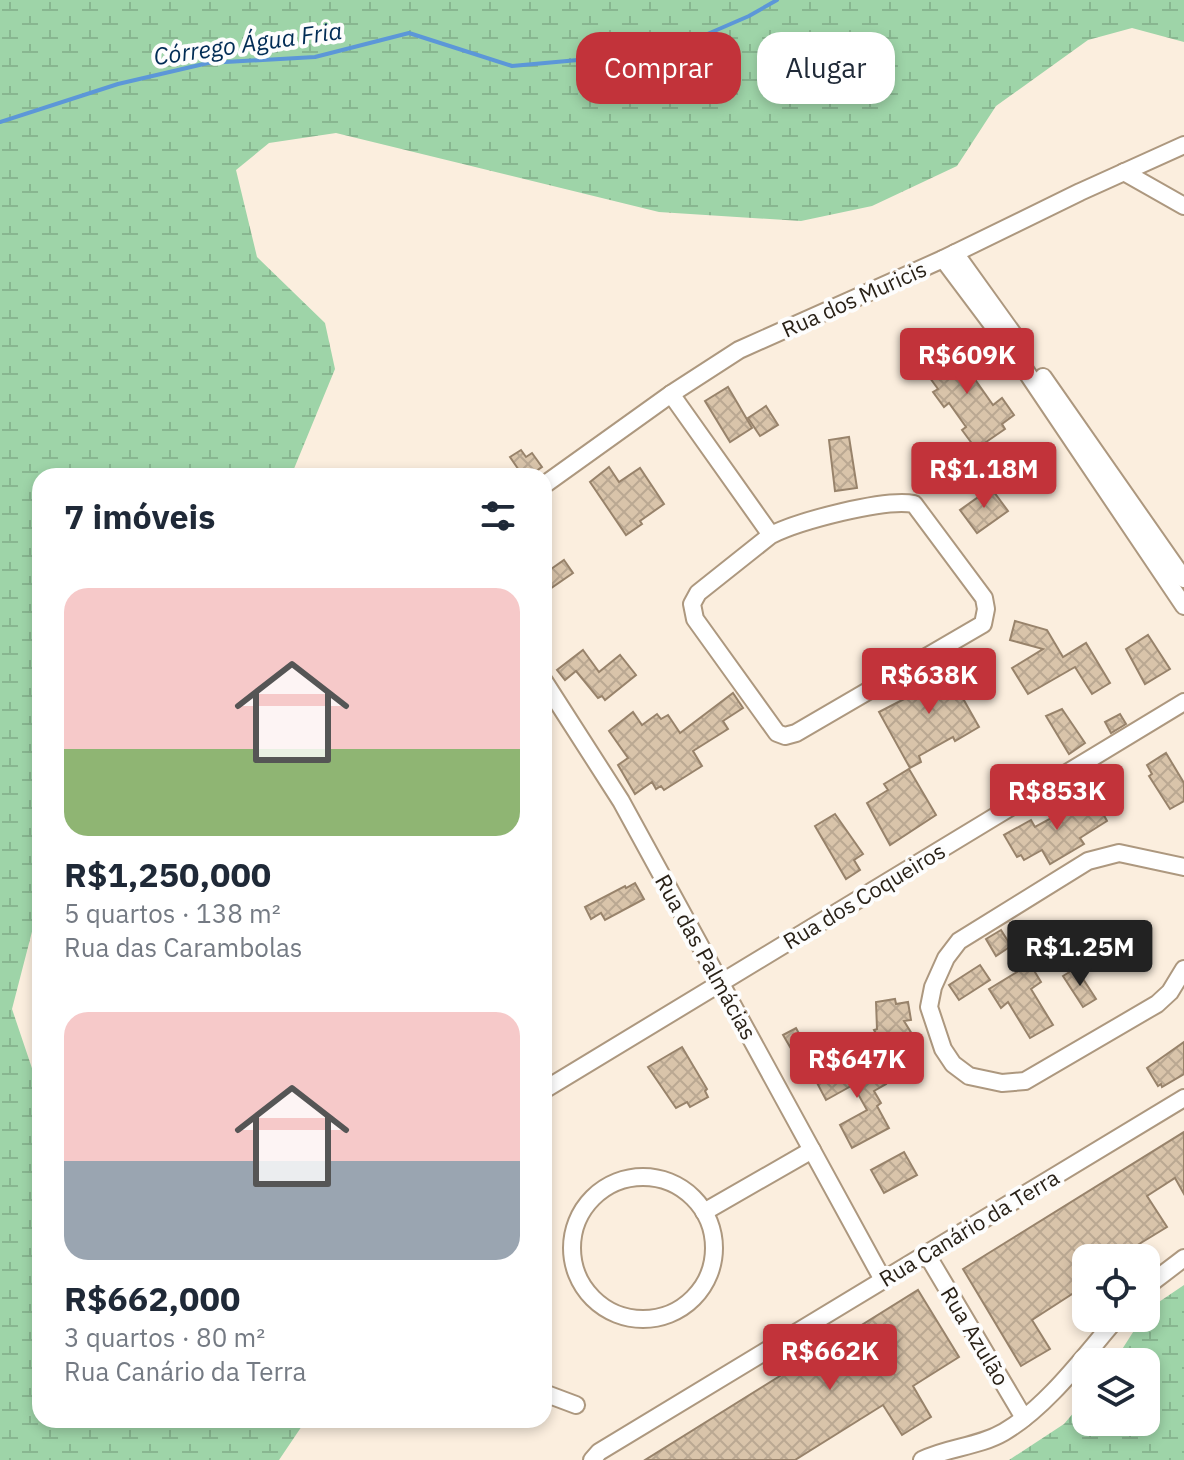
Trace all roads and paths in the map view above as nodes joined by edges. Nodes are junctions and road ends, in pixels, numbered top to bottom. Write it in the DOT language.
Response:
graph roads {
  1 [pos="1184,145"];
  2 [pos="1124,172"];
  3 [pos="1184,206"];
  4 [pos="949,256"];
  5 [pos="671,394"];
  6 [pos="552,479"];
  7 [pos="771,535"];
  8 [pos="1159,554"];
  9 [pos="1184,579"];
  10 [pos="1184,606"];
  11 [pos="552,693"];
  12 [pos="1184,702"];
  13 [pos="1184,867"];
  14 [pos="1184,969"];
  15 [pos="720,983"];
  16 [pos="552,1085"];
  17 [pos="1184,1098"];
  18 [pos="812,1150"];
  19 [pos="704,1212"];
  20 [pos="926,1253"];
  21 [pos="1184,1258"];
  22 [pos="1160,1276"];
  23 [pos="883,1280"];
  24 [pos="1105,1332"];
  25 [pos="552,1396"];
  26 [pos="576,1405"];
  27 [pos="1024,1418"];
  28 [pos="592,1460"];
  29 [pos="922,1460"];
  1 -- 2 [label="street, Rua dos Muricis"];
  2 -- 3 [label="street"];
  2 -- 4 [label="street, Rua dos Muricis"];
  4 -- 5 [label="street, Rua dos Muricis"];
  4 -- 8 [label="street"];
  5 -- 6 [label="street, Rua dos Muricis"];
  5 -- 7 [label="street"];
  7 -- 7 [label="street"];
  8 -- 9 [label="street"];
  8 -- 10 [label="street"];
  11 -- 15 [label="street, Rua das Palmácias"];
  12 -- 15 [label="street, Rua dos Coqueiros"];
  13 -- 14 [label="street"];
  15 -- 16 [label="street, Rua dos Coqueiros"];
  15 -- 18 [label="street, Rua das Palmácias"];
  17 -- 20 [label="street, Rua Canário da Terra"];
  18 -- 19 [label="street"];
  18 -- 23 [label="street, Rua das Palmácias"];
  19 -- 19 [label="street"];
  20 -- 23 [label="street, Rua Canário da Terra"];
  20 -- 27 [label="street, Rua Azulão"];
  21 -- 22 [label="street"];
  23 -- 28 [label="street, Rua Canário da Terra"];
  24 -- 27 [label="street"];
  25 -- 26 [label="street"];
  27 -- 29 [label="street"];
}
